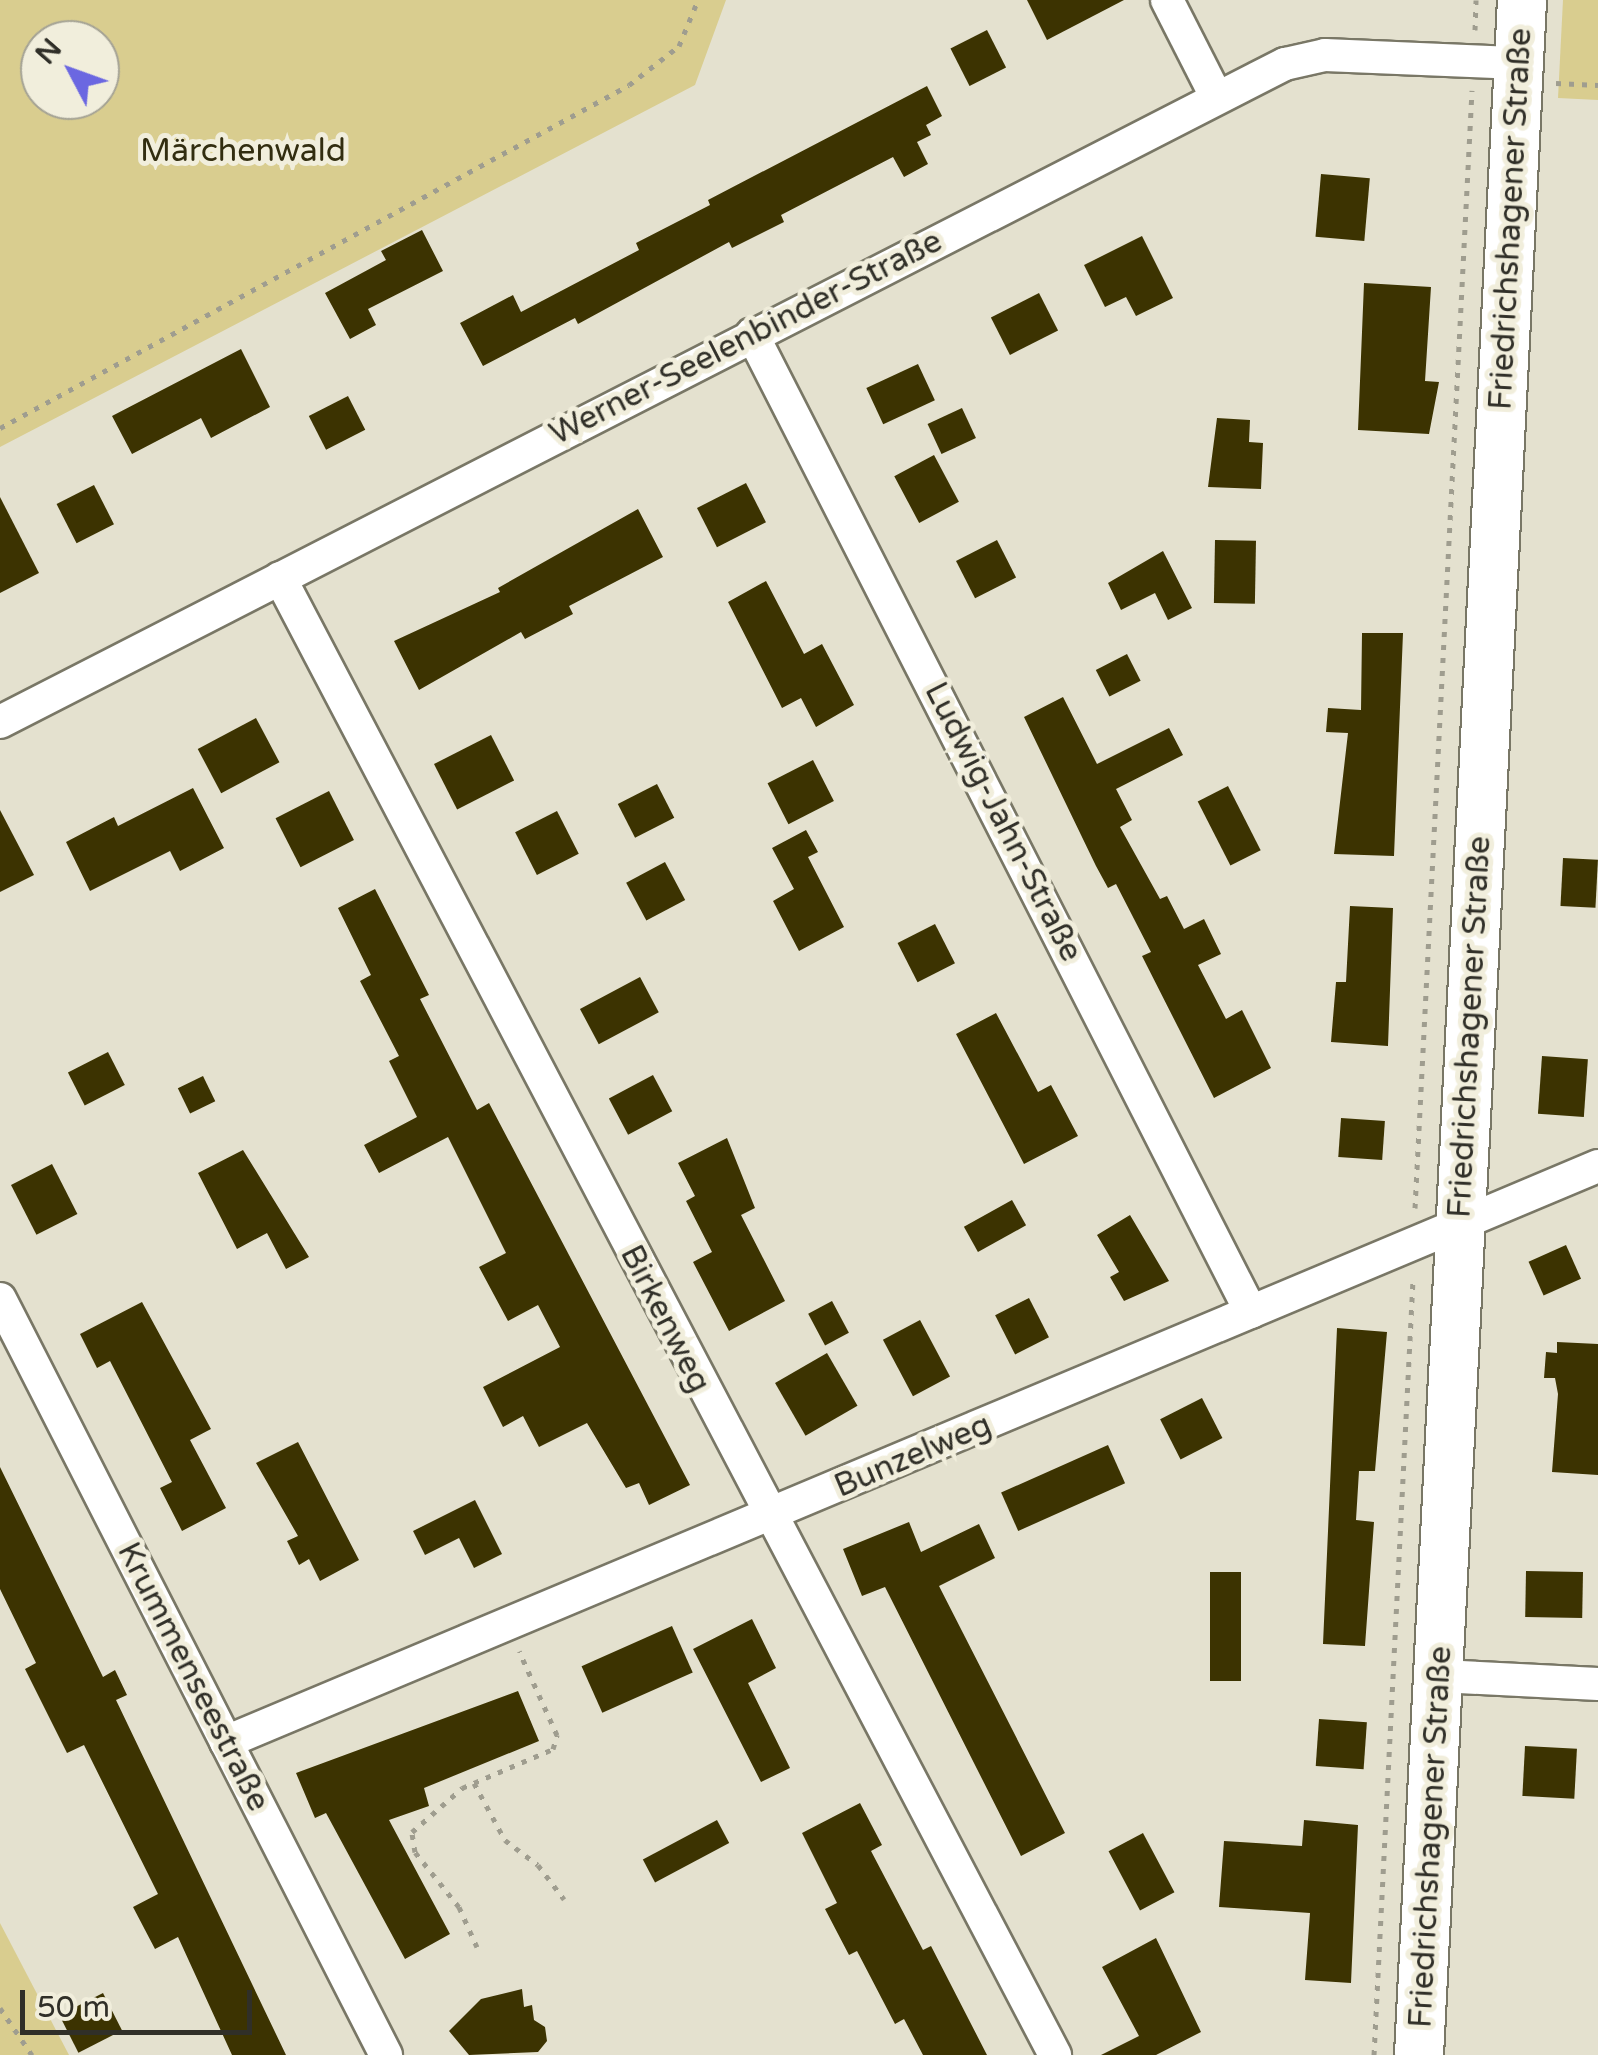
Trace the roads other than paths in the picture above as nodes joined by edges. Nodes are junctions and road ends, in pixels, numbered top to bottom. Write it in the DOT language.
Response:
graph roads {
  1 [pos="1168,0"];
  2 [pos="1522,0"];
  3 [pos="1515,69"];
  4 [pos="1216,96"];
  5 [pos="752,334"];
  6 [pos="280,578"];
  7 [pos="0,722"];
  8 [pos="1598,1166"];
  9 [pos="1460,1224"];
  10 [pos="0,1299"];
  11 [pos="1252,1312"];
  12 [pos="768,1518"];
  13 [pos="1440,1676"];
  14 [pos="1598,1684"];
  15 [pos="226,1742"];
  16 [pos="386,2055"];
  17 [pos="1055,2055"];
  18 [pos="1419,2055"];
  1 -- 4 [label="street"];
  2 -- 3 [label="main road, Friedrichshagener Straße"];
  3 -- 4 [label="street, Werner-Seelenbinder-Straße"];
  3 -- 9 [label="main road, Friedrichshagener Straße"];
  4 -- 5 [label="street, Werner-Seelenbinder-Straße"];
  5 -- 6 [label="street, Werner-Seelenbinder-Straße"];
  5 -- 11 [label="street, Ludwig-Jahn-Straße"];
  6 -- 7 [label="street, Werner-Seelenbinder-Straße"];
  6 -- 12 [label="street, Birkenweg"];
  8 -- 9 [label="street, Bunzelweg"];
  9 -- 11 [label="street, Bunzelweg"];
  9 -- 13 [label="main road, Friedrichshagener Straße"];
  10 -- 15 [label="street, Krummenseestraße"];
  11 -- 12 [label="street, Bunzelweg"];
  12 -- 15 [label="street, Bunzelweg"];
  12 -- 17 [label="street, Birkenweg"];
  13 -- 14 [label="street"];
  13 -- 18 [label="main road, Friedrichshagener Straße"];
  15 -- 16 [label="street, Krummenseestraße"];
}
